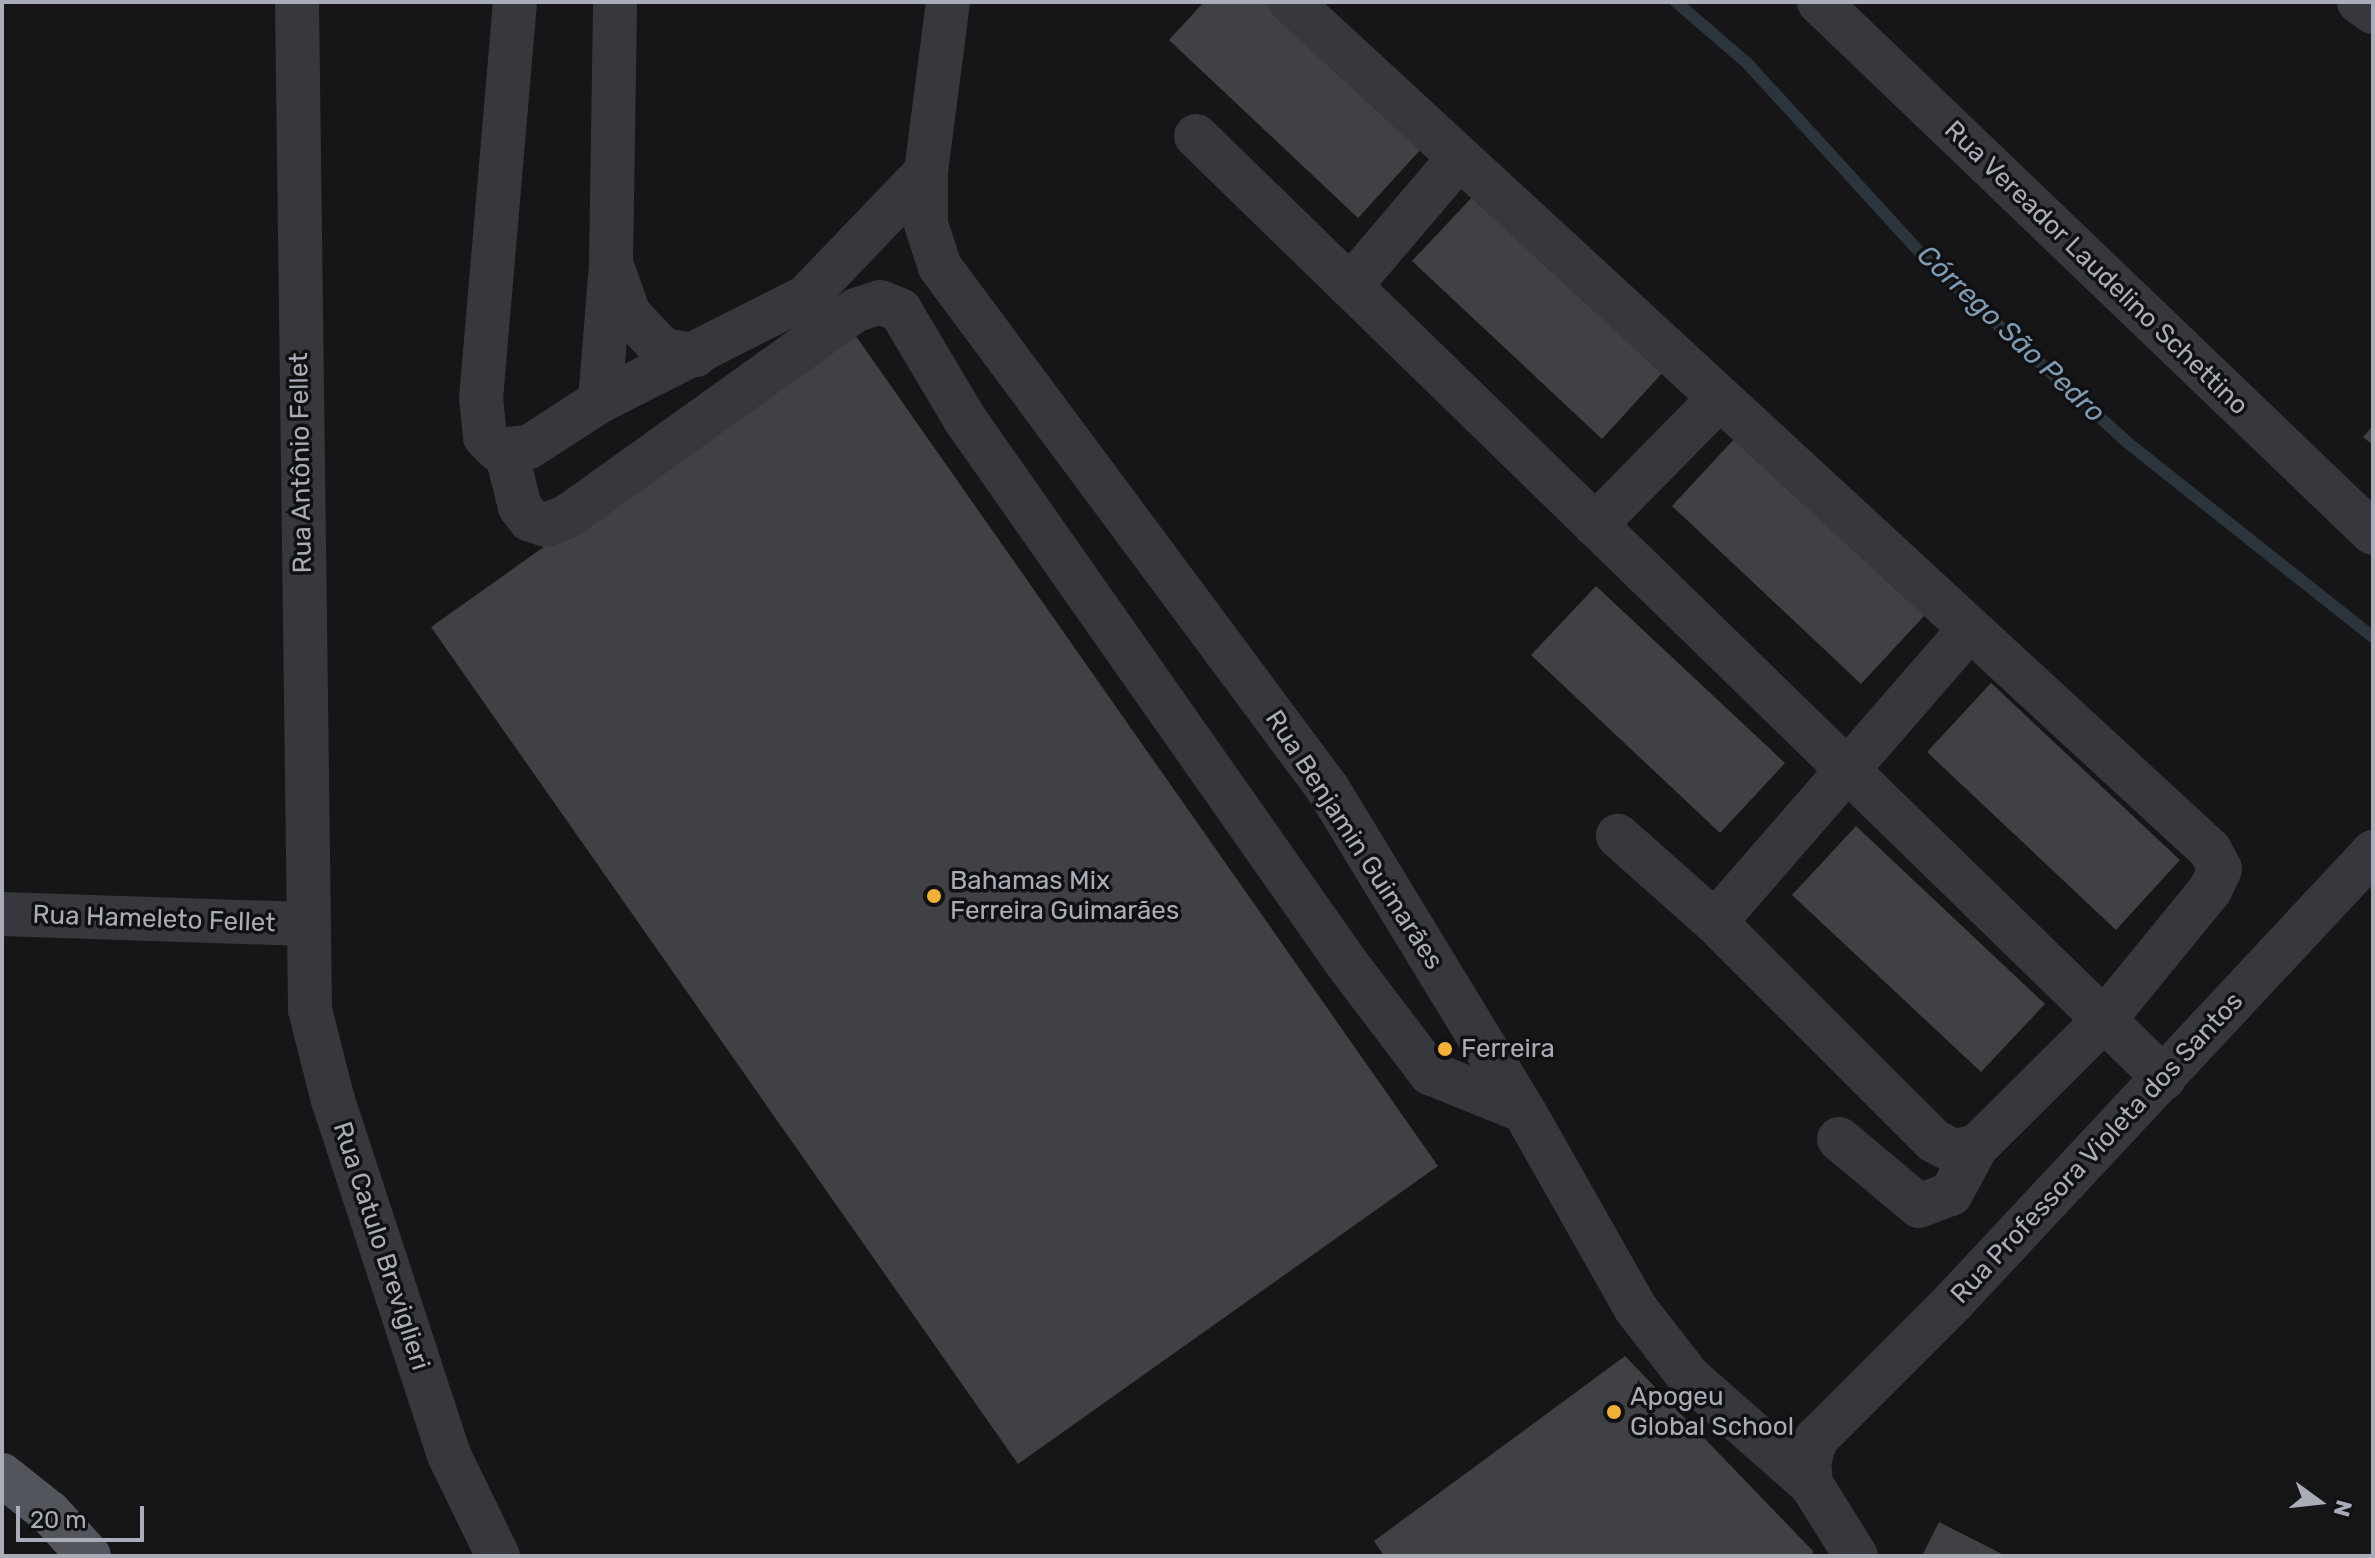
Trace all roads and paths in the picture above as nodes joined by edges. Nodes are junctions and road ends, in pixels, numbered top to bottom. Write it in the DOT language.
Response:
graph roads {
  1 [pos="297,2"];
  2 [pos="515,2"];
  3 [pos="615,2"];
  4 [pos="948,2"];
  5 [pos="1291,2"];
  6 [pos="1819,2"];
  7 [pos="2359,2"];
  8 [pos="2373,12"];
  9 [pos="1196,136"];
  10 [pos="1459,158"];
  11 [pos="926,172"];
  12 [pos="611,263"];
  13 [pos="1350,286"];
  14 [pos="696,355"];
  15 [pos="1720,398"];
  16 [pos="600,401"];
  17 [pos="506,451"];
  18 [pos="1595,525"];
  19 [pos="2373,533"];
  20 [pos="1970,629"];
  21 [pos="1850,773"];
  22 [pos="1618,836"];
  23 [pos="2373,852"];
  24 [pos="2,914"];
  25 [pos="1715,922"];
  26 [pos="306,924"];
  27 [pos="2104,1020"];
  28 [pos="2164,1078"];
  29 [pos="1524,1111"];
  30 [pos="1839,1139"];
  31 [pos="1976,1147"];
  32 [pos="1748,1433"];
  33 [pos="1816,1439"];
  34 [pos="2,1475"];
  35 [pos="1811,1484"];
  36 [pos="89,1556"];
  37 [pos="498,1556"];
  38 [pos="1856,1556"];
  1 -- 26 [label="street, Rua Antônio Fellet"];
  2 -- 17 [label="street"];
  3 -- 12 [label="street"];
  4 -- 11 [label="street, Rua Benjamin Guimarães"];
  5 -- 10 [label="street"];
  6 -- 19 [label="street, Rua Vereador Laudelino Schettino"];
  7 -- 8 [label="street"];
  9 -- 13 [label="street"];
  10 -- 13 [label="street"];
  10 -- 15 [label="street"];
  11 -- 14 [label="street"];
  11 -- 29 [label="street, Rua Benjamin Guimarães"];
  12 -- 14 [label="street"];
  12 -- 16 [label="street"];
  13 -- 18 [label="street"];
  14 -- 16 [label="street"];
  15 -- 18 [label="street"];
  15 -- 20 [label="street"];
  16 -- 17 [label="street"];
  17 -- 29 [label="street"];
  18 -- 21 [label="street"];
  20 -- 21 [label="street"];
  20 -- 27 [label="street"];
  21 -- 25 [label="street"];
  21 -- 27 [label="street"];
  22 -- 25 [label="street"];
  23 -- 28 [label="street, Rua Professora Violeta dos Santos"];
  24 -- 26 [label="street, Rua Hameleto Fellet"];
  25 -- 31 [label="street"];
  26 -- 37 [label="street, Rua Catulo Breviglieri"];
  27 -- 28 [label="street"];
  27 -- 31 [label="street"];
  28 -- 33 [label="street, Rua Professora Violeta dos Santos"];
  29 -- 32 [label="street, Rua Benjamin Guimarães"];
  30 -- 31 [label="street"];
  32 -- 33 [label="street"];
  32 -- 35 [label="street, Rua Benjamin Guimarães"];
  33 -- 35 [label="street"];
  34 -- 36 [label="main road"];
  35 -- 38 [label="street, Rua Benjamin Guimarães"];
}
